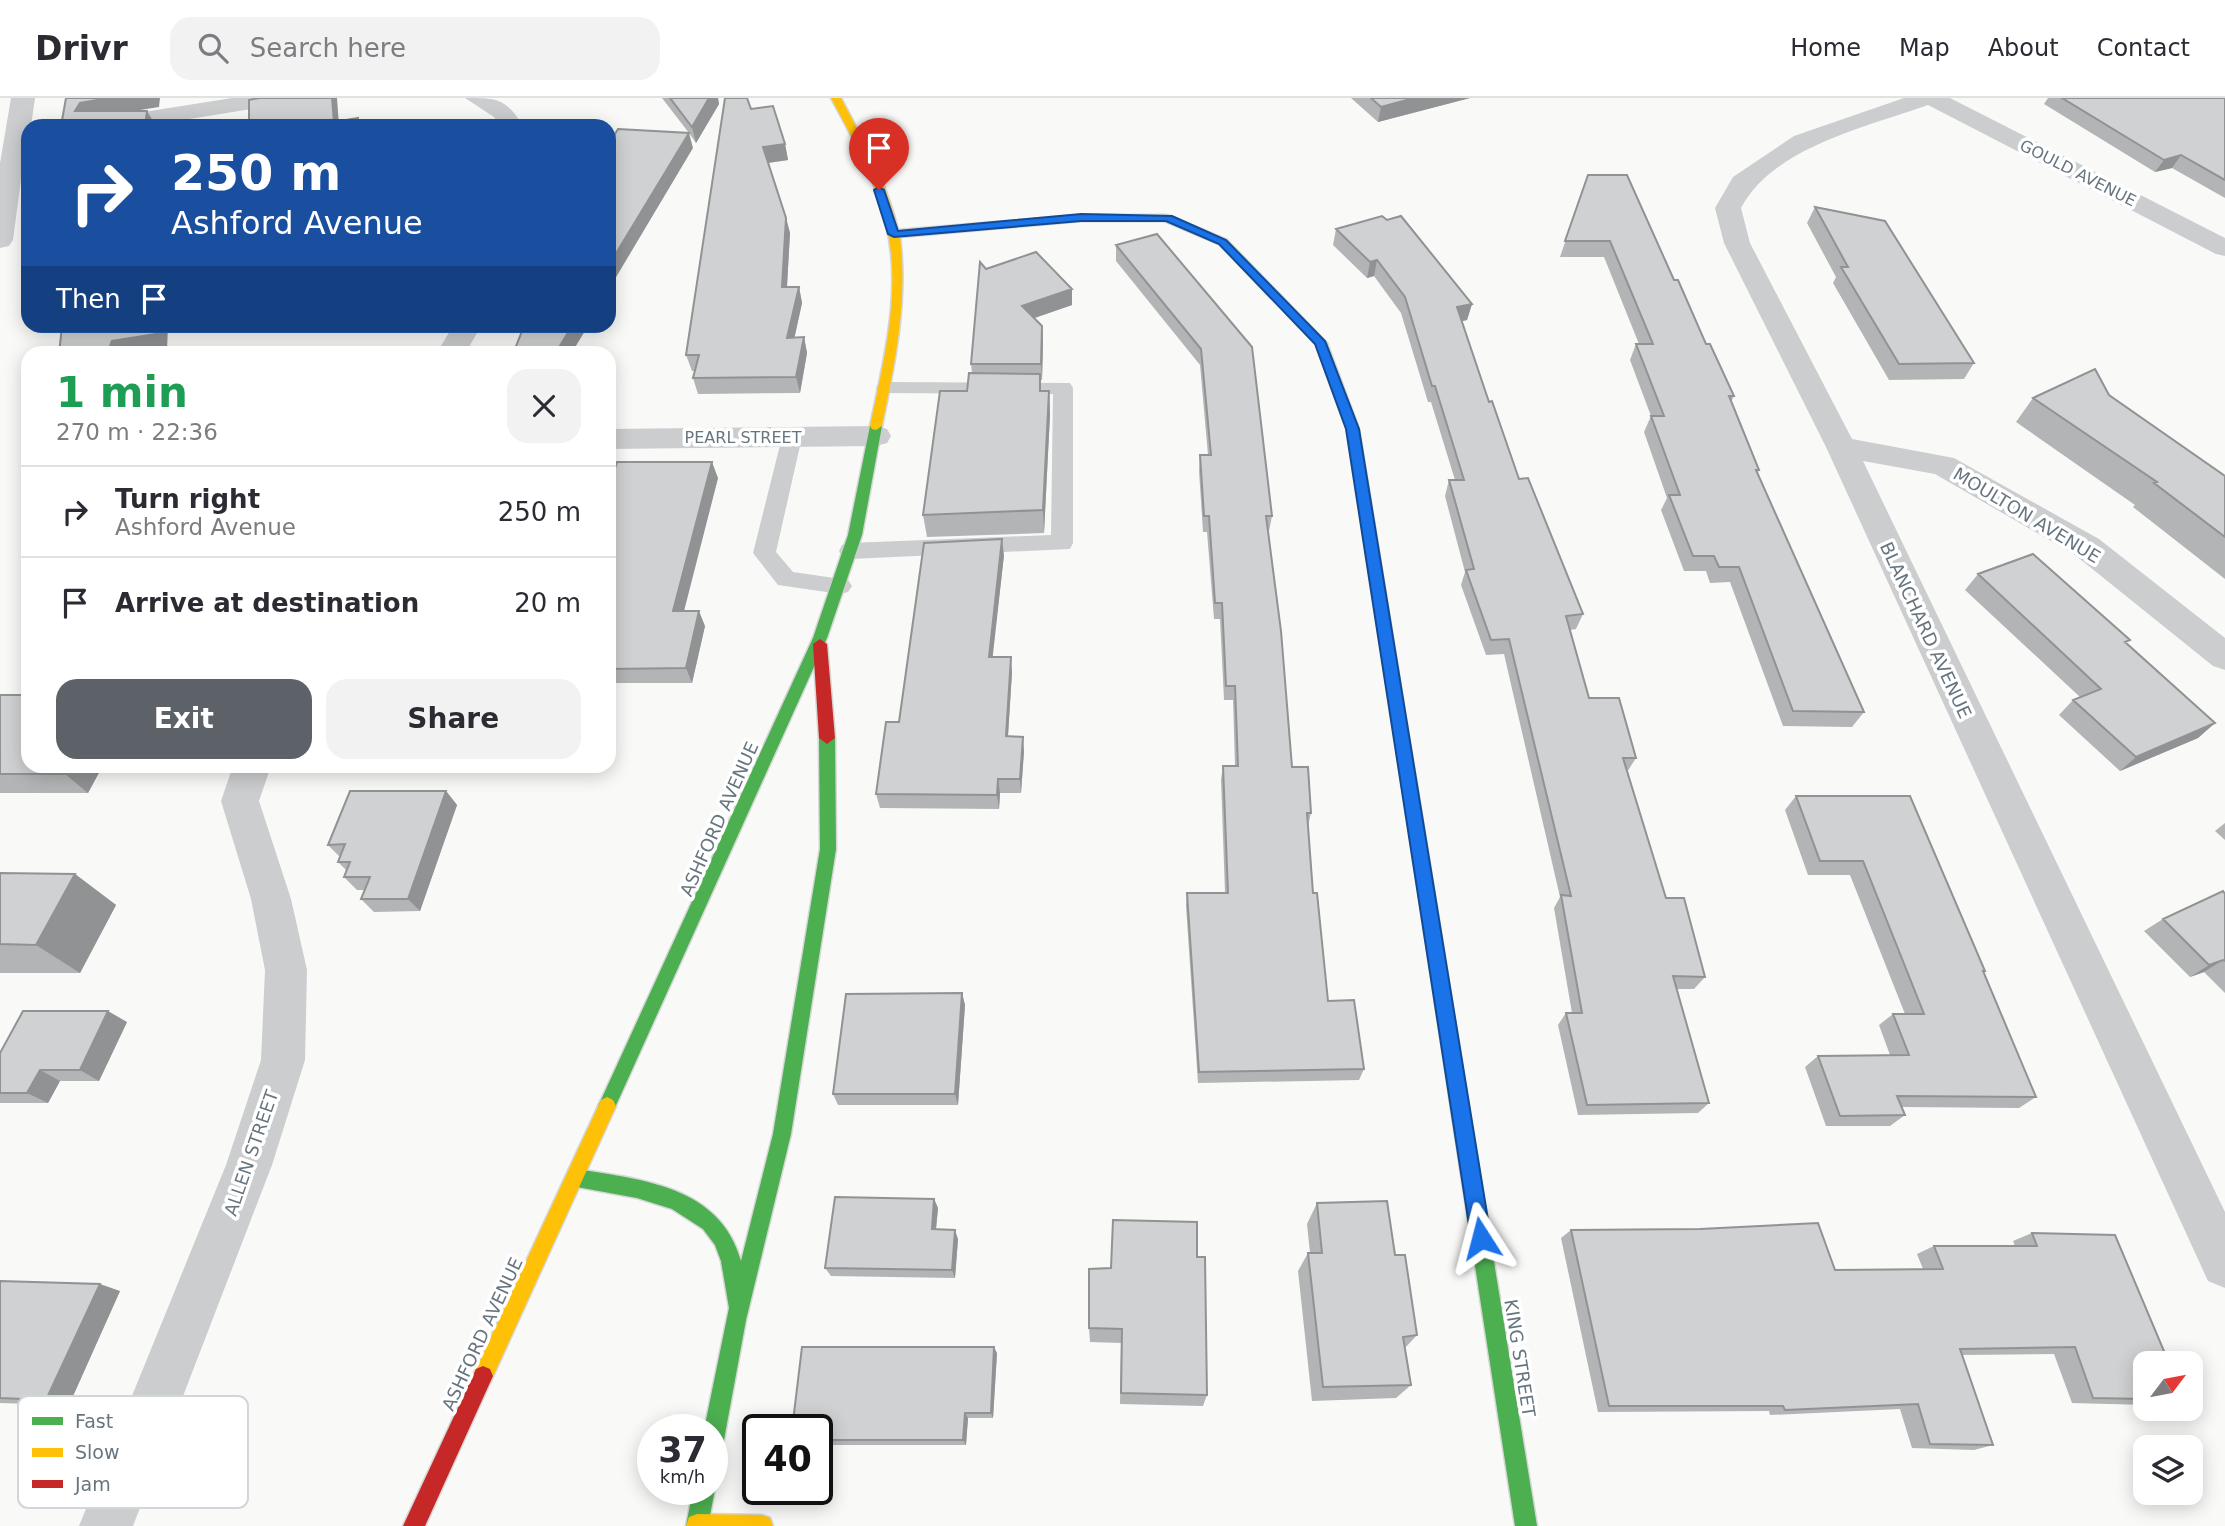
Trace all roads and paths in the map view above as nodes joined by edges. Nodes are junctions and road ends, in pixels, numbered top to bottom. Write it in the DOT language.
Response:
graph roads {
  1 [pos="23,98"];
  2 [pos="275,98"];
  3 [pos="477,98"];
  4 [pos="835,98"];
  5 [pos="1930,98"];
  6 [pos="22,119"];
  7 [pos="144,119"];
  8 [pos="507,119"];
  9 [pos="21,138"];
  10 [pos="894,234"];
  11 [pos="0,240"];
  12 [pos="2225,248"];
  13 [pos="886,388"];
  14 [pos="876,436"];
  15 [pos="792,437"];
  16 [pos="616,439"];
  17 [pos="1841,447"];
  18 [pos="850,551"];
  19 [pos="839,586"];
  20 [pos="820,638"];
  21 [pos="2225,657"];
  22 [pos="249,773"];
  23 [pos="577,1178"];
  24 [pos="2225,1264"];
  25 [pos="736,1320"];
  26 [pos="157,1396"];
  27 [pos="718,1414"];
  28 [pos="701,1505"];
  29 [pos="113,1508"];
  30 [pos="697,1525"];
  31 [pos="106,1526"];
  32 [pos="414,1526"];
  33 [pos="762,1526"];
  34 [pos="1527,1526"];
  1 -- 6 [label="street"];
  2 -- 7 [label="street"];
  3 -- 8 [label="street"];
  4 -- 10 [label="main road, ASHFORD AVENUE"];
  5 -- 12 [label="street, GOULD AVENUE"];
  5 -- 17 [label="street, BLANCHARD AVENUE"];
  9 -- 11 [label="street"];
  10 -- 13 [label="main road, ASHFORD AVENUE"];
  10 -- 34 [label="main road, KING STREET"];
  13 -- 14 [label="main road, ASHFORD AVENUE"];
  13 -- 18 [label="lane"];
  14 -- 15 [label="street, PEARL STREET"];
  14 -- 18 [label="main road, ASHFORD AVENUE"];
  15 -- 16 [label="street, PEARL STREET"];
  15 -- 19 [label="lane"];
  17 -- 21 [label="street, MOULTON AVENUE"];
  17 -- 24 [label="street, BLANCHARD AVENUE"];
  18 -- 19 [label="main road, ASHFORD AVENUE"];
  19 -- 20 [label="main road, ASHFORD AVENUE"];
  20 -- 23 [label="main road, ASHFORD AVENUE"];
  20 -- 25 [label="main road"];
  22 -- 26 [label="street, ALLEN STREET"];
  23 -- 25 [label="main road"];
  23 -- 32 [label="main road, ASHFORD AVENUE"];
  25 -- 27 [label="main road"];
  28 -- 30 [label="main road"];
  29 -- 31 [label="street, ALLEN STREET"];
  30 -- 33 [label="main road"];
}
